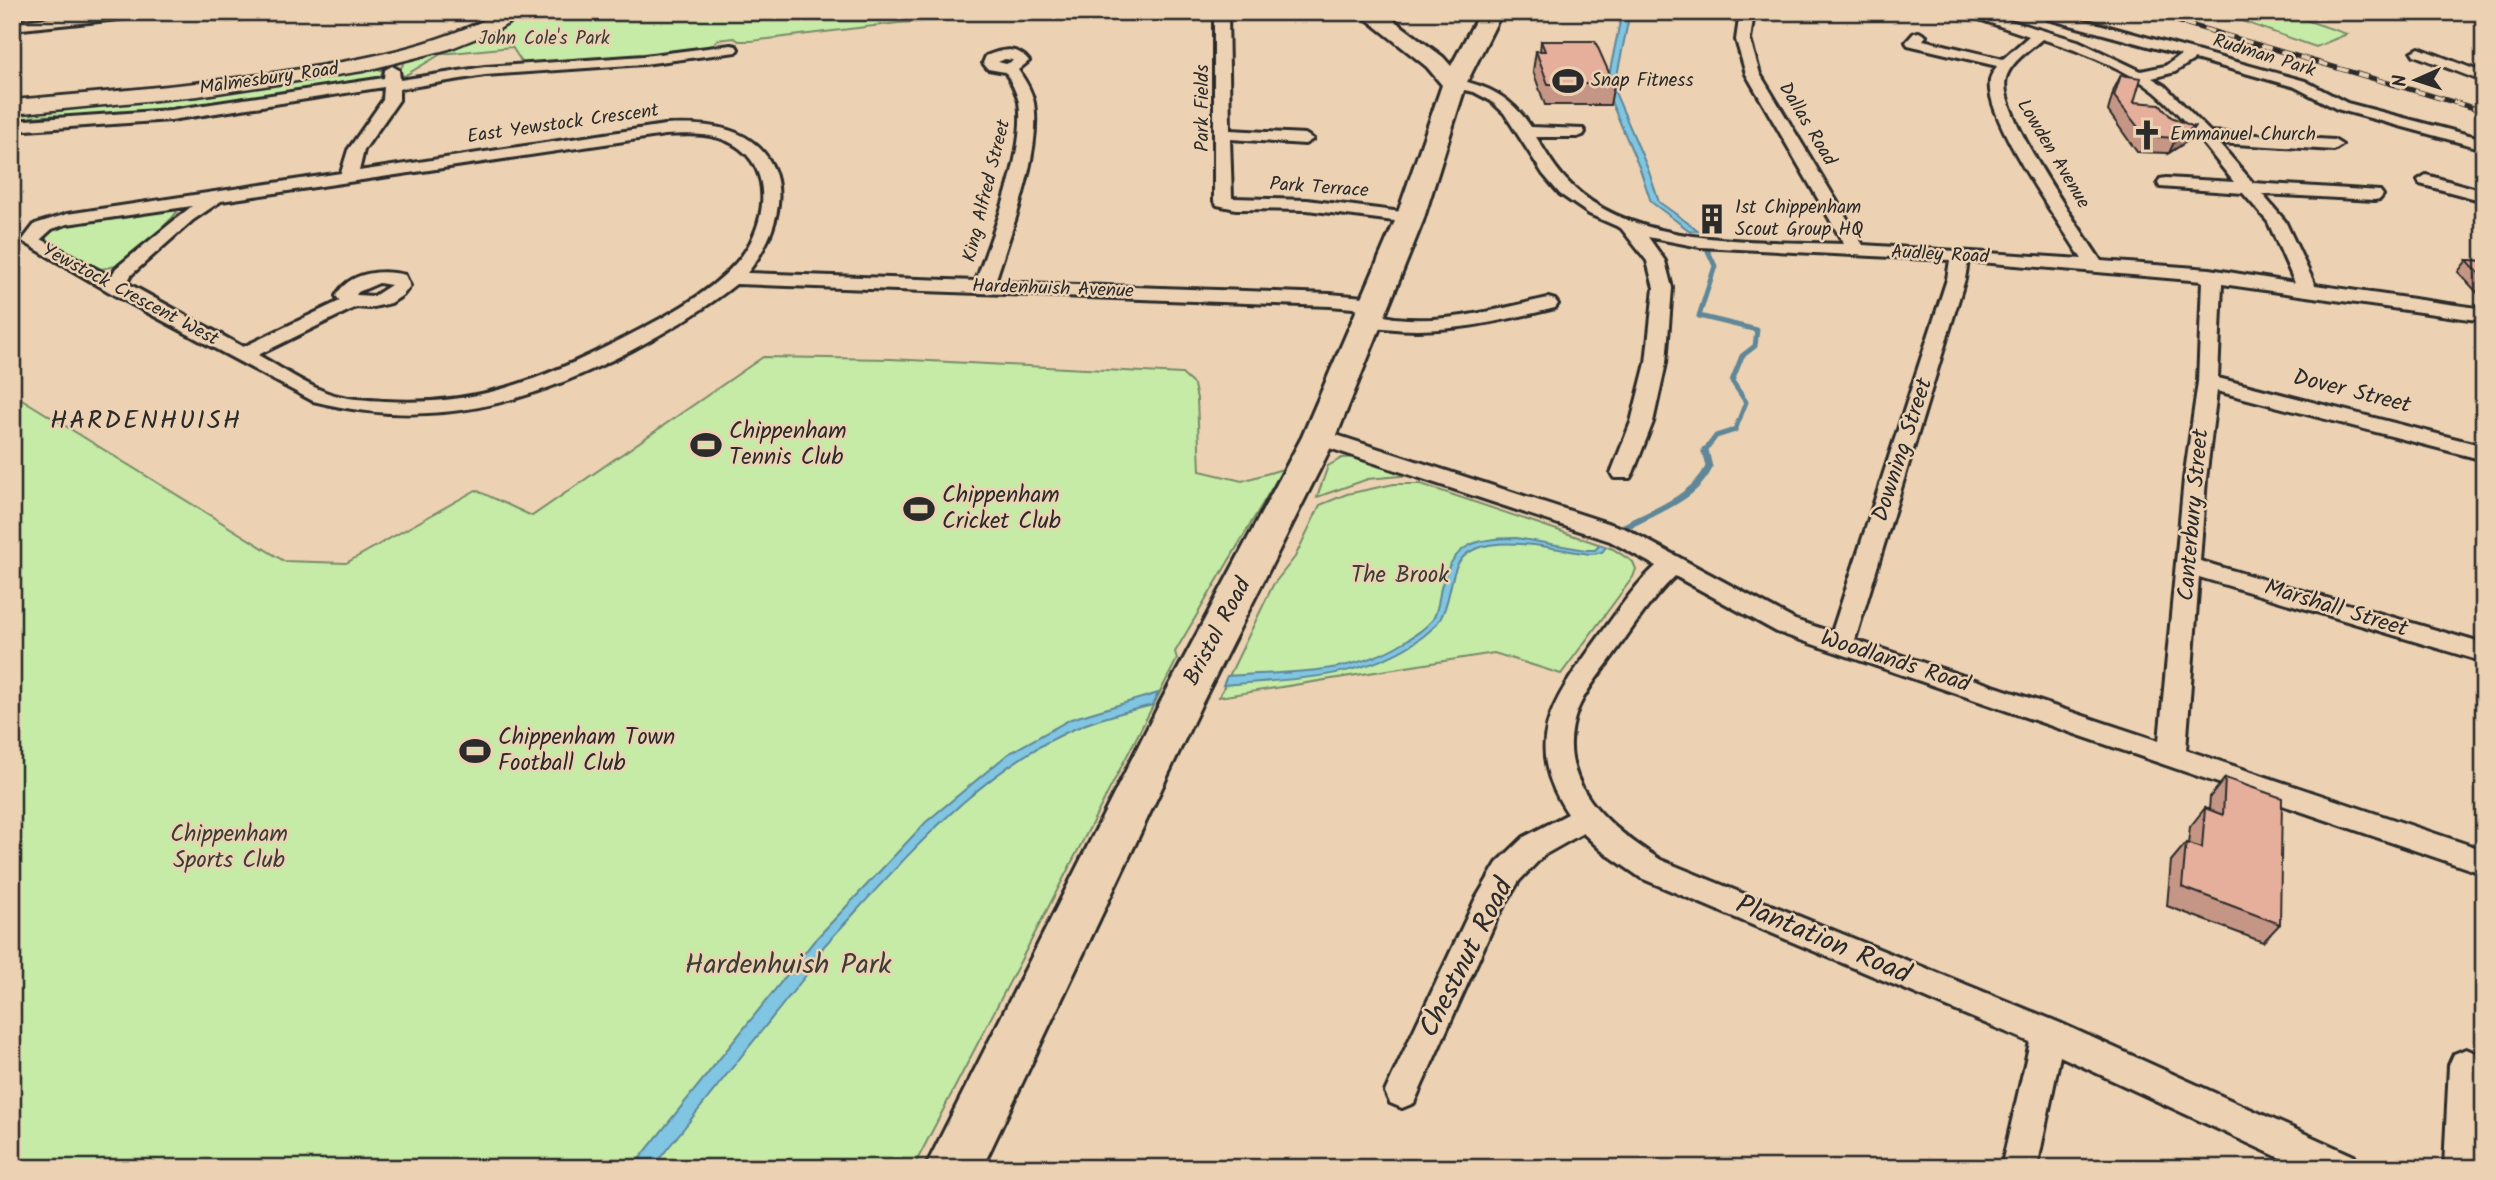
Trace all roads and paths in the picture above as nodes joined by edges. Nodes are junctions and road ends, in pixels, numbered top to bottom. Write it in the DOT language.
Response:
graph roads {
  1 [pos="148,12"];
  2 [pos="207,12"];
  3 [pos="250,12"];
  4 [pos="517,12"];
  5 [pos="1221,12"];
  6 [pos="1370,12"];
  7 [pos="1491,12"];
  8 [pos="1747,12"];
  9 [pos="1965,12"];
  10 [pos="2053,16"];
  11 [pos="12,26"];
  12 [pos="2040,34"];
  13 [pos="1914,42"];
  14 [pos="732,49"];
  15 [pos="2419,52"];
  16 [pos="1425,54"];
  17 [pos="1471,54"];
  18 [pos="2193,54"];
  19 [pos="2006,64"];
  20 [pos="1009,68"];
  21 [pos="393,75"];
  22 [pos="2140,76"];
  23 [pos="2484,78"];
  24 [pos="1454,84"];
  25 [pos="12,107"];
  26 [pos="12,126"];
  27 [pos="1526,132"];
  28 [pos="1577,132"];
  29 [pos="1222,134"];
  30 [pos="2206,137"];
  31 [pos="1305,139"];
  32 [pos="2484,144"];
  33 [pos="2348,157"];
  34 [pos="349,176"];
  35 [pos="2426,180"];
  36 [pos="2165,183"];
  37 [pos="2250,188"];
  38 [pos="230,194"];
  39 [pos="2374,195"];
  40 [pos="2484,196"];
  41 [pos="1225,202"];
  42 [pos="1410,218"];
  43 [pos="1628,225"];
  44 [pos="38,230"];
  45 [pos="1700,242"];
  46 [pos="1857,250"];
  47 [pos="1960,255"];
  48 [pos="2095,265"];
  49 [pos="2210,275"];
  50 [pos="1663,276"];
  51 [pos="730,278"];
  52 [pos="984,287"];
  53 [pos="2307,289"];
  54 [pos="120,290"];
  55 [pos="352,302"];
  56 [pos="1548,303"];
  57 [pos="1373,312"];
  58 [pos="2484,315"];
  59 [pos="242,355"];
  60 [pos="2208,382"];
  61 [pos="1319,438"];
  62 [pos="2484,453"];
  63 [pos="1622,473"];
  64 [pos="1672,565"];
  65 [pos="2189,566"];
  66 [pos="1841,644"];
  67 [pos="2484,653"];
  68 [pos="2172,755"];
  69 [pos="1588,820"];
  70 [pos="2484,862"];
  71 [pos="2048,1034"];
  72 [pos="2466,1065"];
  73 [pos="1402,1092"];
  74 [pos="953,1168"];
  75 [pos="2019,1168"];
  76 [pos="2342,1168"];
  77 [pos="2462,1168"];
  1 -- 11 [label="street"];
  2 -- 3 [label="street"];
  4 -- 21 [label="main road, Malmesbury Road"];
  5 -- 29 [label="street, Park Fields"];
  6 -- 16 [label="main road"];
  7 -- 17 [label="main road, Bristol Road"];
  8 -- 46 [label="street, Dallas Road"];
  9 -- 12 [label="street"];
  10 -- 18 [label="street, Rudman Park"];
  12 -- 19 [label="street"];
  12 -- 22 [label="street"];
  13 -- 19 [label="street"];
  14 -- 21 [label="street"];
  15 -- 23 [label="street"];
  16 -- 17 [label="main road"];
  16 -- 24 [label="main road"];
  17 -- 24 [label="main road, Bristol Road"];
  18 -- 22 [label="street, Rudman Park"];
  18 -- 32 [label="street, Rudman Park"];
  19 -- 48 [label="street, Lowden Avenue"];
  20 -- 52 [label="street, King Alfred Street"];
  21 -- 25 [label="main road, Malmesbury Road"];
  21 -- 26 [label="street, Malmesbury Road"];
  21 -- 34 [label="street"];
  22 -- 30 [label="street"];
  24 -- 27 [label="street, Audley Road"];
  24 -- 42 [label="main road, Bristol Road"];
  27 -- 28 [label="street"];
  27 -- 43 [label="street, Audley Road"];
  29 -- 31 [label="street"];
  29 -- 41 [label="street, Park Fields"];
  30 -- 33 [label="street"];
  30 -- 37 [label="street"];
  34 -- 38 [label="street, East Yewstock Crescent"];
  34 -- 51 [label="street, East Yewstock Crescent"];
  35 -- 40 [label="street"];
  36 -- 37 [label="street"];
  37 -- 39 [label="street"];
  37 -- 53 [label="street"];
  38 -- 44 [label="street, East Yewstock Crescent"];
  38 -- 54 [label="street, East Yewstock Crescent"];
  41 -- 42 [label="street, Park Terrace"];
  42 -- 57 [label="main road, Bristol Road"];
  43 -- 45 [label="street, Audley Road"];
  43 -- 50 [label="street"];
  44 -- 54 [label="street, Yewstock Crescent West"];
  45 -- 46 [label="street, Audley Road"];
  45 -- 50 [label="street"];
  46 -- 47 [label="street, Audley Road"];
  47 -- 48 [label="street, Audley Road"];
  47 -- 66 [label="street, Downing Street"];
  48 -- 49 [label="street, Audley Road"];
  49 -- 53 [label="street, Audley Road"];
  49 -- 60 [label="street, Canterbury Street"];
  50 -- 63 [label="street"];
  51 -- 52 [label="street, Hardenhuish Avenue"];
  51 -- 59 [label="street, Yewstock Crescent West"];
  52 -- 57 [label="street, Hardenhuish Avenue"];
  53 -- 58 [label="street, Audley Road"];
  54 -- 59 [label="street, Yewstock Crescent West"];
  55 -- 59 [label="street, Yewstock Crescent West"];
  56 -- 57 [label="street, Hardenhuish Avenue"];
  57 -- 61 [label="main road, Bristol Road"];
  60 -- 62 [label="street, Dover Street"];
  60 -- 65 [label="street, Canterbury Street"];
  61 -- 64 [label="street, Woodlands Road"];
  61 -- 74 [label="main road, Bristol Road"];
  64 -- 66 [label="street, Woodlands Road"];
  64 -- 69 [label="street, Plantation Road"];
  65 -- 67 [label="street, Marshall Street"];
  65 -- 68 [label="street, Canterbury Street"];
  66 -- 68 [label="street, Woodlands Road"];
  68 -- 70 [label="street, Woodlands Road"];
  69 -- 71 [label="street, Plantation Road"];
  69 -- 73 [label="street, Chestnut Road"];
  71 -- 75 [label="street"];
  71 -- 76 [label="street, Plantation Road"];
  72 -- 77 [label="street"];
}
